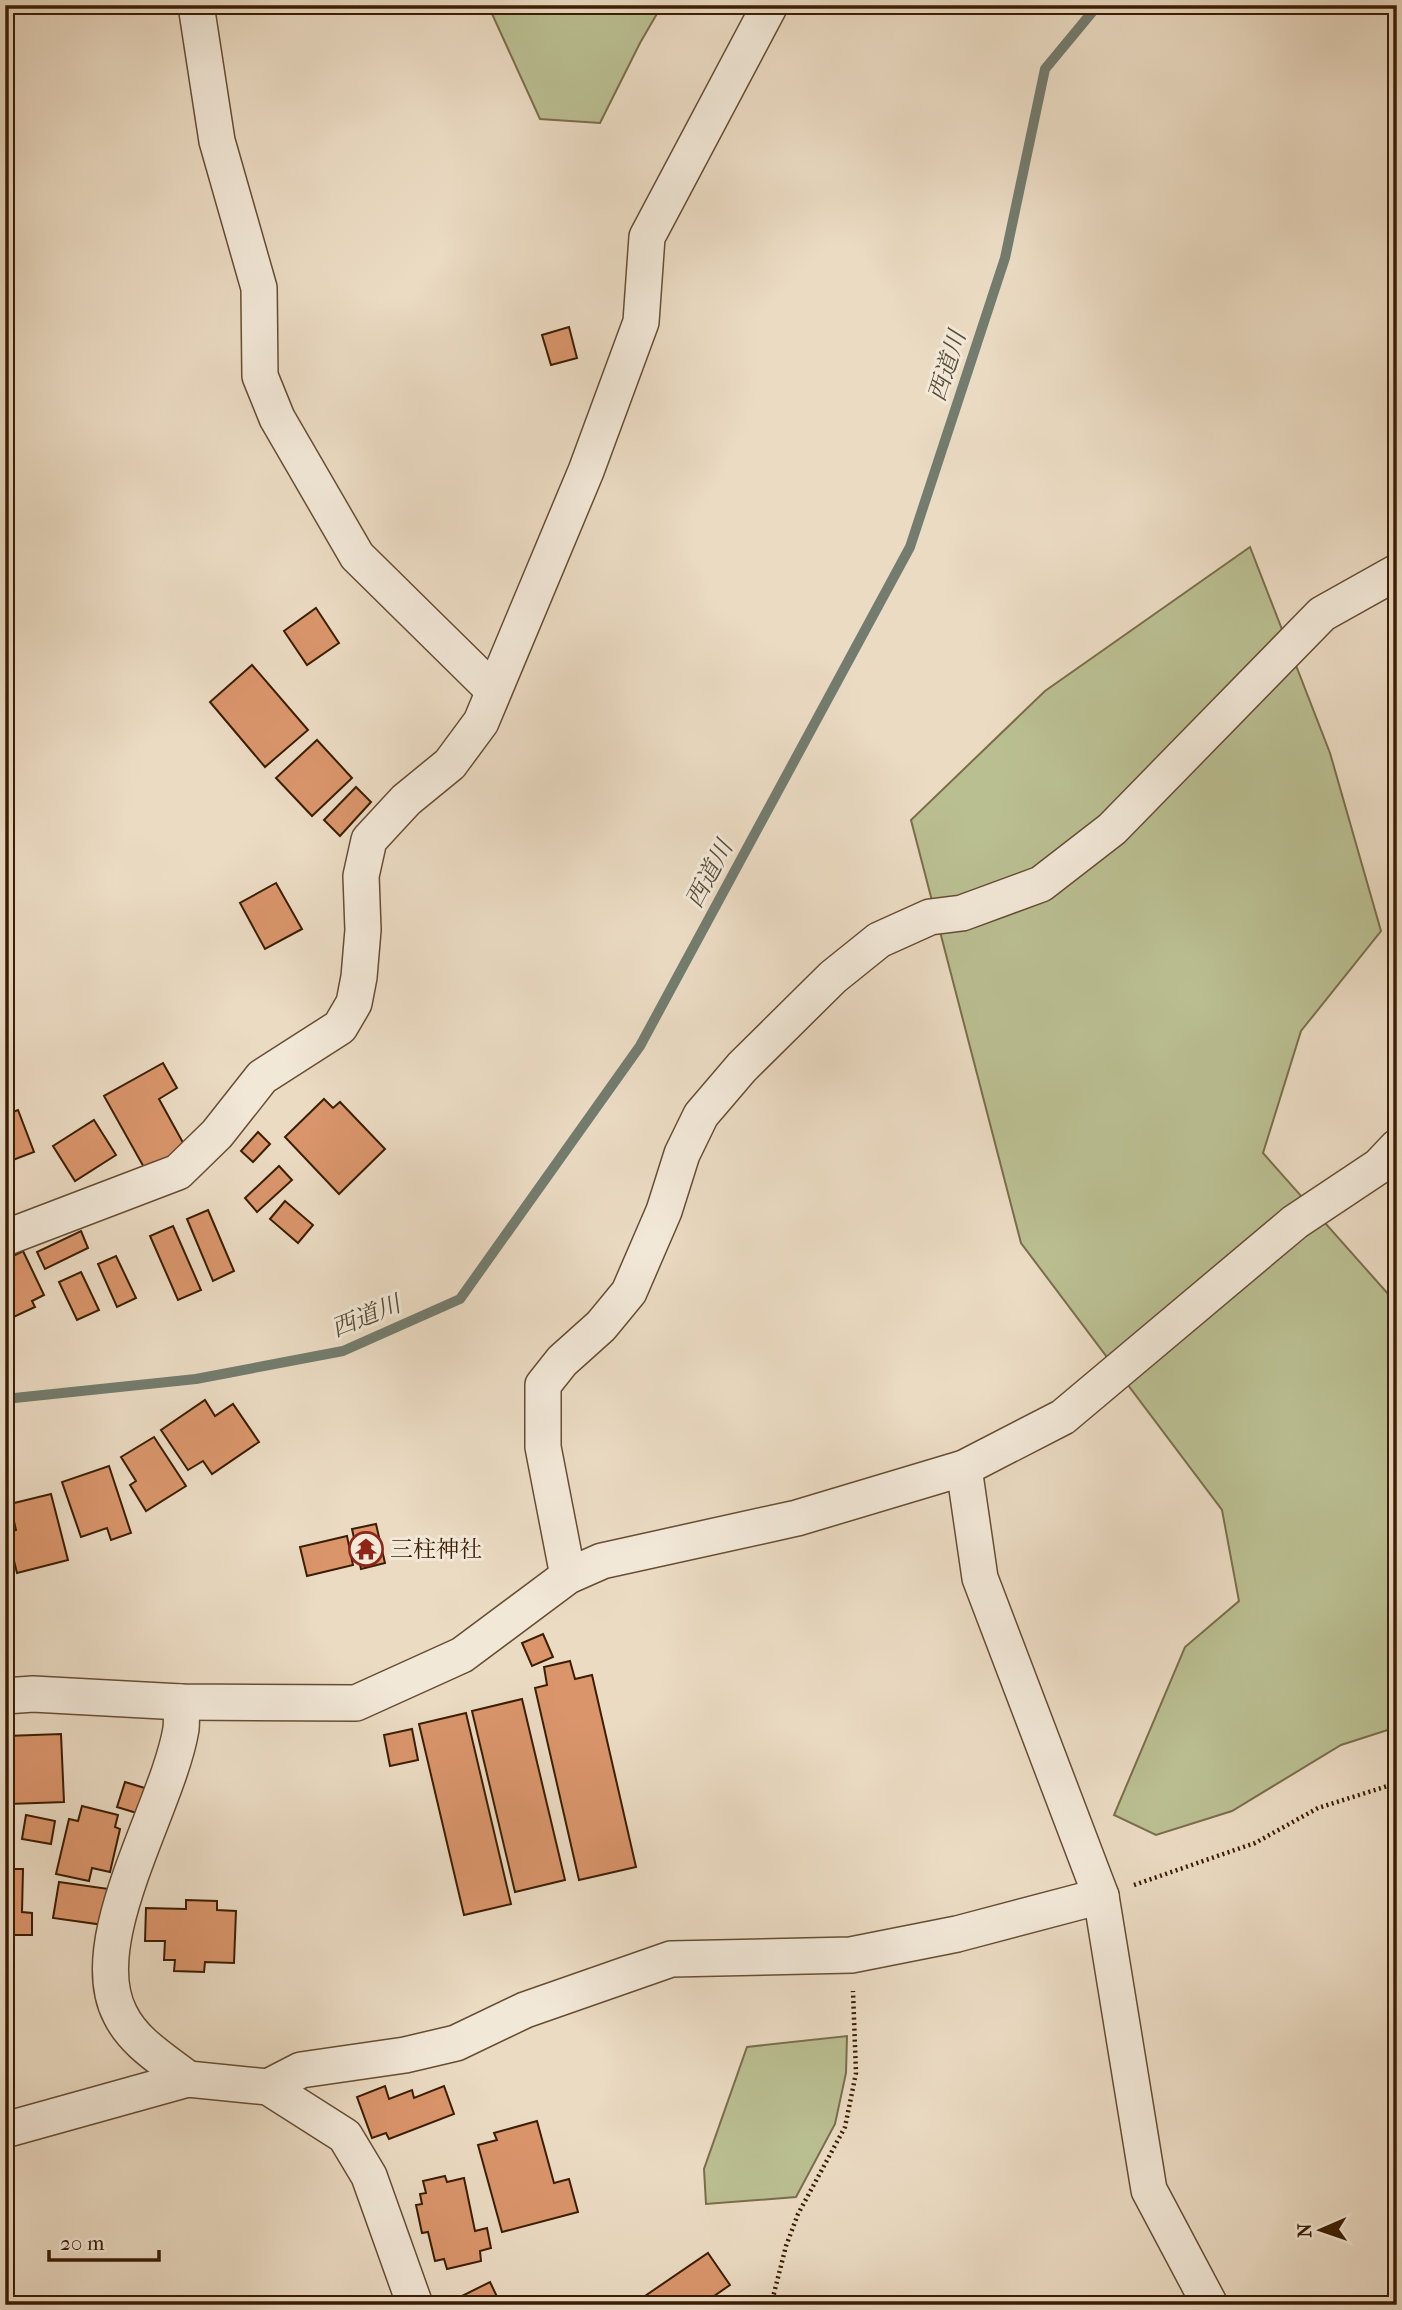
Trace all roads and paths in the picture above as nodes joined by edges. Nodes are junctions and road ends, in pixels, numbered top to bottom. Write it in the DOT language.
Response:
graph roads {
  1 [pos="196,5"];
  2 [pos="769,5"];
  3 [pos="1397,572"];
  4 [pos="493,690"];
  5 [pos="1397,1147"];
  6 [pos="5,1238"];
  7 [pos="964,1468"];
  8 [pos="568,1576"];
  9 [pos="5,1696"];
  10 [pos="181,1702"];
  11 [pos="1397,1783"];
  12 [pos="1101,1896"];
  13 [pos="851,1955"];
  14 [pos="188,2079"];
  15 [pos="268,2087"];
  16 [pos="5,2130"];
  17 [pos="415,2305"];
  18 [pos="771,2305"];
  19 [pos="1210,2305"];
  1 -- 4 [label="street"];
  2 -- 4 [label="street"];
  3 -- 8 [label="street"];
  4 -- 6 [label="street"];
  5 -- 7 [label="street"];
  7 -- 8 [label="street"];
  7 -- 12 [label="street"];
  8 -- 10 [label="street"];
  9 -- 10 [label="street"];
  10 -- 14 [label="street"];
  11 -- 12 [label="path"];
  12 -- 13 [label="street"];
  12 -- 19 [label="street"];
  13 -- 15 [label="street"];
  13 -- 18 [label="path"];
  14 -- 15 [label="street"];
  14 -- 16 [label="street"];
  15 -- 17 [label="street"];
}
